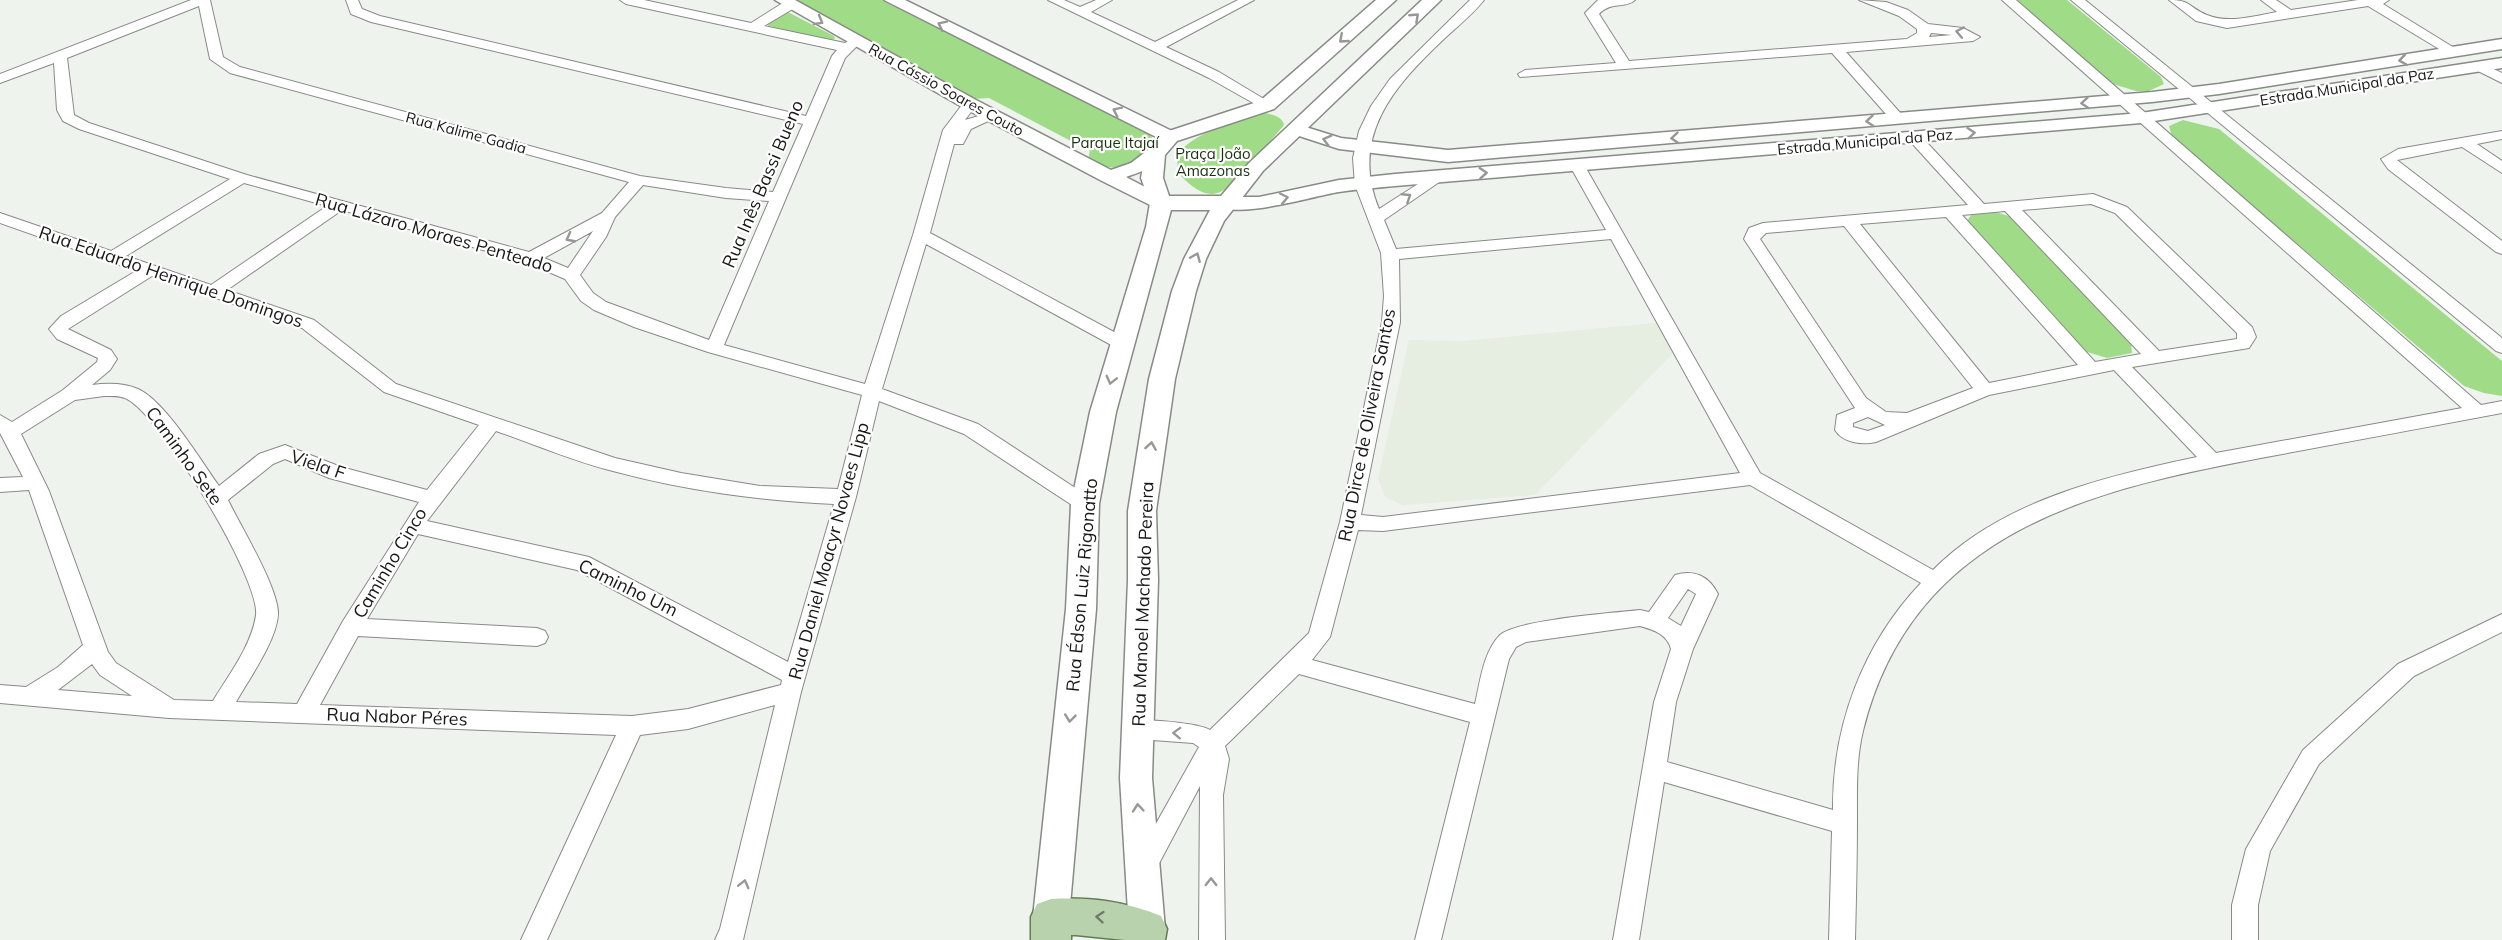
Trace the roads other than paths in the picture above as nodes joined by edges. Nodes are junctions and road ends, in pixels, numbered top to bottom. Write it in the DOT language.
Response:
graph roads {
  1 [pos="203,0"];
  2 [pos="352,0"];
  3 [pos="626,0"];
  4 [pos="892,0"];
  5 [pos="1054,0"];
  6 [pos="1106,0"];
  7 [pos="1248,0"];
  8 [pos="1387,0"];
  9 [pos="1432,0"];
  10 [pos="1478,0"];
  11 [pos="1629,0"];
  12 [pos="1865,0"];
  13 [pos="2008,0"];
  14 [pos="2077,0"];
  15 [pos="2175,0"];
  16 [pos="2267,0"];
  17 [pos="2371,1"];
  18 [pos="787,2"];
  19 [pos="1081,12"];
  20 [pos="2288,14"];
  21 [pos="752,28"];
  22 [pos="1924,28"];
  23 [pos="1910,43"];
  24 [pos="851,44"];
  25 [pos="2502,44"];
  26 [pos="1156,47"];
  27 [pos="1836,49"];
  28 [pos="2454,52"];
  29 [pos="60,55"];
  30 [pos="2502,63"];
  31 [pos="1625,66"];
  32 [pos="2479,66"];
  33 [pos="1525,74"];
  34 [pos="0,79"];
  35 [pos="2502,79"];
  36 [pos="2188,93"];
  37 [pos="2120,100"];
  38 [pos="970,104"];
  39 [pos="1266,105"];
  40 [pos="2208,109"];
  41 [pos="992,116"];
  42 [pos="2141,118"];
  43 [pos="1898,119"];
  44 [pos="810,121"];
  45 [pos="1296,129"];
  46 [pos="2502,135"];
  47 [pos="1170,137"];
  48 [pos="1914,137"];
  49 [pos="2463,141"];
  50 [pos="1360,146"];
  51 [pos="1565,147"];
  52 [pos="1155,154"];
  53 [pos="941,164"];
  54 [pos="1578,166"];
  55 [pos="2502,168"];
  56 [pos="1440,176"];
  57 [pos="1109,177"];
  58 [pos="242,178"];
  59 [pos="639,180"];
  60 [pos="1362,183"];
  61 [pos="780,197"];
  62 [pos="1161,202"];
  63 [pos="1226,203"];
  64 [pos="339,205"];
  65 [pos="2010,207"];
  66 [pos="1980,209"];
  67 [pos="1950,212"];
  68 [pos="608,216"];
  69 [pos="0,218"];
  70 [pos="1375,219"];
  71 [pos="1848,220"];
  72 [pos="1617,234"];
  73 [pos="921,235"];
  74 [pos="2502,249"];
  75 [pos="1389,255"];
  76 [pos="114,256"];
  77 [pos="531,258"];
  78 [pos="151,269"];
  79 [pos="571,275"];
  80 [pos="214,291"];
  81 [pos="1115,332"];
  82 [pos="2502,347"];
  83 [pos="714,348"];
  84 [pos="2154,357"];
  85 [pos="2118,363"];
  86 [pos="2091,368"];
  87 [pos="1985,390"];
  88 [pos="872,392"];
  89 [pos="70,394"];
  90 [pos="2502,407"];
  91 [pos="1867,410"];
  92 [pos="2478,412"];
  93 [pos="1909,420"];
  94 [pos="491,424"];
  95 [pos="5,427"];
  96 [pos="2212,460"];
  97 [pos="1753,478"];
  98 [pos="36,483"];
  99 [pos="0,485"];
  100 [pos="1087,491"];
  101 [pos="217,498"];
  102 [pos="430,498"];
  103 [pos="846,498"];
  104 [pos="1350,522"];
  105 [pos="414,526"];
  106 [pos="1933,580"];
  107 [pos="1655,620"];
  108 [pos="2502,622"];
  109 [pos="351,627"];
  110 [pos="537,637"];
  111 [pos="95,648"];
  112 [pos="1682,649"];
  113 [pos="1295,664"];
  114 [pos="793,683"];
  115 [pos="0,694"];
  116 [pos="29,697"];
  117 [pos="169,710"];
  118 [pos="220,710"];
  119 [pos="304,712"];
  120 [pos="1483,716"];
  121 [pos="632,726"];
  122 [pos="1139,729"];
  123 [pos="1212,742"];
  124 [pos="1655,769"];
  125 [pos="1845,824"];
  126 [pos="1143,868"];
  127 [pos="1051,929"];
  128 [pos="1146,935"];
  129 [pos="534,940"];
  130 [pos="728,940"];
  131 [pos="1212,940"];
  132 [pos="1428,940"];
  133 [pos="1626,940"];
  134 [pos="1842,940"];
  135 [pos="2245,940"];
  1 -- 29 [label="street"];
  1 -- 59 [label="street, Rua Kalime Gadia"];
  2 -- 44 [label="street"];
  3 -- 21 [label="street"];
  47 -- 4 [label="street, one-way"];
  5 -- 19 [label="street"];
  6 -- 19 [label="street"];
  7 -- 26 [label="street"];
  8 -- 39 [label="main road, one-way"];
  45 -- 9 [label="main road, Rua Manoel Machado Pereira, one-way"];
  10 -- 50 [label="street, Rua Dirce de Oliveira Santos"];
  11 -- 31 [label="street"];
  12 -- 22 [label="street"];
  13 -- 37 [label="street"];
  14 -- 36 [label="street"];
  15 -- 20 [label="street"];
  16 -- 20 [label="street"];
  17 -- 20 [label="street"];
  17 -- 28 [label="street"];
  18 -- 21 [label="street"];
  18 -- 24 [label="street, Rua Cássio Soares Couto, one-way"];
  19 -- 26 [label="street"];
  21 -- 24 [label="street"];
  22 -- 23 [label="street"];
  23 -- 22 [label="street, one-way"];
  23 -- 27 [label="street"];
  24 -- 38 [label="street, Rua Cássio Soares Couto"];
  24 -- 44 [label="street, Rua Inês Bassi Bueno"];
  25 -- 28 [label="street, Estrada Municipal da Paz"];
  26 -- 39 [label="street"];
  27 -- 31 [label="street"];
  27 -- 43 [label="street"];
  28 -- 32 [label="street"];
  28 -- 36 [label="street, Estrada Municipal da Paz, one-way"];
  29 -- 34 [label="street"];
  29 -- 58 [label="street, Rua Lázaro Moraes Penteado"];
  30 -- 32 [label="street, Estrada Municipal da Paz"];
  31 -- 33 [label="street"];
  32 -- 35 [label="street"];
  32 -- 40 [label="street, Estrada Municipal da Paz"];
  36 -- 37 [label="street, Estrada Municipal da Paz"];
  36 -- 40 [label="street"];
  37 -- 42 [label="street"];
  37 -- 43 [label="street, Estrada Municipal da Paz, one-way"];
  38 -- 41 [label="street, Rua Cássio Soares Couto"];
  38 -- 53 [label="street, Rua Daniel Moacyr Novaes Lipp"];
  39 -- 45 [label="main road"];
  39 -- 47 [label="main road"];
  40 -- 42 [label="street, Estrada Municipal da Paz"];
  40 -- 82 [label="street"];
  41 -- 53 [label="street, Rua Daniel Moacyr Novaes Lipp"];
  41 -- 57 [label="street, Rua Cássio Soares Couto"];
  48 -- 42 [label="street, Estrada Municipal da Paz, one-way"];
  42 -- 92 [label="street"];
  43 -- 48 [label="street"];
  43 -- 51 [label="street, Estrada Municipal da Paz, one-way"];
  44 -- 61 [label="street, Rua Inês Bassi Bueno"];
  50 -- 45 [label="street, Estrada Municipal da Paz, one-way"];
  45 -- 63 [label="main road, Rua Manoel Machado Pereira"];
  46 -- 49 [label="street"];
  47 -- 52 [label="main road"];
  48 -- 54 [label="street, Estrada Municipal da Paz"];
  48 -- 66 [label="street"];
  49 -- 55 [label="street"];
  49 -- 74 [label="street"];
  50 -- 51 [label="street, Estrada Municipal da Paz"];
  50 -- 60 [label="street, Rua Dirce de Oliveira Santos"];
  51 -- 54 [label="street"];
  52 -- 57 [label="street"];
  52 -- 62 [label="main road"];
  53 -- 73 [label="street, Rua Daniel Moacyr Novaes Lipp"];
  56 -- 54 [label="street, Estrada Municipal da Paz, one-way"];
  54 -- 72 [label="street"];
  56 -- 60 [label="street, Estrada Municipal da Paz"];
  70 -- 56 [label="street, one-way"];
  57 -- 62 [label="street, Rua Cássio Soares Couto"];
  58 -- 64 [label="street, Rua Lázaro Moraes Penteado"];
  58 -- 76 [label="street"];
  59 -- 61 [label="street, Rua Kalime Gadia"];
  59 -- 68 [label="street"];
  63 -- 60 [label="street, Estrada Municipal da Paz, one-way"];
  60 -- 70 [label="street, Rua Dirce de Oliveira Santos"];
  61 -- 83 [label="street, Rua Inês Bassi Bueno"];
  62 -- 63 [label="main road"];
  62 -- 81 [label="main road, Rua Édson Luiz Rigonatto"];
  122 -- 63 [label="main road, Rua Manoel Machado Pereira, one-way"];
  64 -- 77 [label="street, Rua Lázaro Moraes Penteado"];
  64 -- 80 [label="street"];
  65 -- 66 [label="street"];
  65 -- 84 [label="street"];
  65 -- 84 [label="street"];
  66 -- 67 [label="street"];
  67 -- 71 [label="street"];
  67 -- 86 [label="street"];
  68 -- 77 [label="street, one-way"];
  68 -- 79 [label="street"];
  69 -- 76 [label="street, Rua Eduardo Henrique Domingos"];
  70 -- 75 [label="street, Rua Dirce de Oliveira Santos"];
  71 -- 87 [label="street"];
  71 -- 91 [label="street"];
  72 -- 75 [label="street"];
  72 -- 97 [label="street"];
  73 -- 81 [label="street"];
  73 -- 88 [label="street, Rua Daniel Moacyr Novaes Lipp"];
  75 -- 104 [label="street, Rua Dirce de Oliveira Santos"];
  76 -- 78 [label="street, Rua Eduardo Henrique Domingos"];
  77 -- 79 [label="street, Rua Lázaro Moraes Penteado"];
  78 -- 80 [label="street, Rua Eduardo Henrique Domingos"];
  78 -- 89 [label="street"];
  79 -- 83 [label="street, Rua Lázaro Moraes Penteado"];
  80 -- 94 [label="street, Rua Eduardo Henrique Domingos"];
  81 -- 100 [label="main road, Rua Édson Luiz Rigonatto, one-way"];
  83 -- 88 [label="street, Rua Lázaro Moraes Penteado"];
  84 -- 85 [label="street"];
  85 -- 86 [label="street"];
  85 -- 96 [label="street"];
  86 -- 87 [label="street"];
  87 -- 93 [label="street"];
  88 -- 100 [label="street, Rua Lázaro Moraes Penteado"];
  88 -- 103 [label="street, Rua Daniel Moacyr Novaes Lipp"];
  89 -- 95 [label="street, Caminho Sete"];
  89 -- 101 [label="street, Caminho Sete"];
  90 -- 92 [label="street"];
  91 -- 93 [label="street"];
  91 -- 93 [label="street"];
  92 -- 96 [label="street"];
  94 -- 102 [label="street, Caminho Cinco"];
  94 -- 103 [label="street, Rua Eduardo Henrique Domingos"];
  95 -- 98 [label="street"];
  96 -- 106 [label="street"];
  97 -- 104 [label="street"];
  97 -- 106 [label="street"];
  98 -- 99 [label="street"];
  98 -- 111 [label="street"];
  100 -- 127 [label="main road, Rua Édson Luiz Rigonatto, one-way"];
  101 -- 102 [label="street, Viela F"];
  101 -- 118 [label="street, Caminho Sete"];
  102 -- 105 [label="street, Caminho Cinco"];
  103 -- 114 [label="street, Rua Daniel Moacyr Novaes Lipp"];
  104 -- 113 [label="street, Rua Dirce de Oliveira Santos"];
  105 -- 109 [label="street, Caminho Cinco"];
  105 -- 114 [label="street, Caminho Um"];
  106 -- 125 [label="street"];
  107 -- 112 [label="street"];
  107 -- 112 [label="street"];
  107 -- 120 [label="street"];
  108 -- 135 [label="street"];
  109 -- 110 [label="street"];
  109 -- 119 [label="street, Caminho Cinco"];
  111 -- 116 [label="street"];
  111 -- 117 [label="street"];
  112 -- 124 [label="street"];
  113 -- 120 [label="street"];
  113 -- 123 [label="street, Rua Dirce de Oliveira Santos"];
  114 -- 121 [label="street, Rua Nabor Péres"];
  130 -- 114 [label="street, Rua Daniel Moacyr Novaes Lipp, one-way"];
  115 -- 116 [label="street, Rua Nabor Péres"];
  116 -- 117 [label="street, Rua Nabor Péres"];
  117 -- 118 [label="street, Rua Nabor Péres"];
  118 -- 119 [label="street, Rua Nabor Péres"];
  119 -- 121 [label="street, Rua Nabor Péres"];
  120 -- 132 [label="street"];
  121 -- 129 [label="street"];
  123 -- 122 [label="street, one-way"];
  126 -- 122 [label="main road, Rua Manoel Machado Pereira, one-way"];
  123 -- 126 [label="street"];
  131 -- 123 [label="street, one-way"];
  124 -- 125 [label="street"];
  124 -- 133 [label="street"];
  125 -- 134 [label="street"];
  126 -- 128 [label="main road, Rua Manoel Machado Pereira"];
  128 -- 127 [label="main road, one-way"];
}
